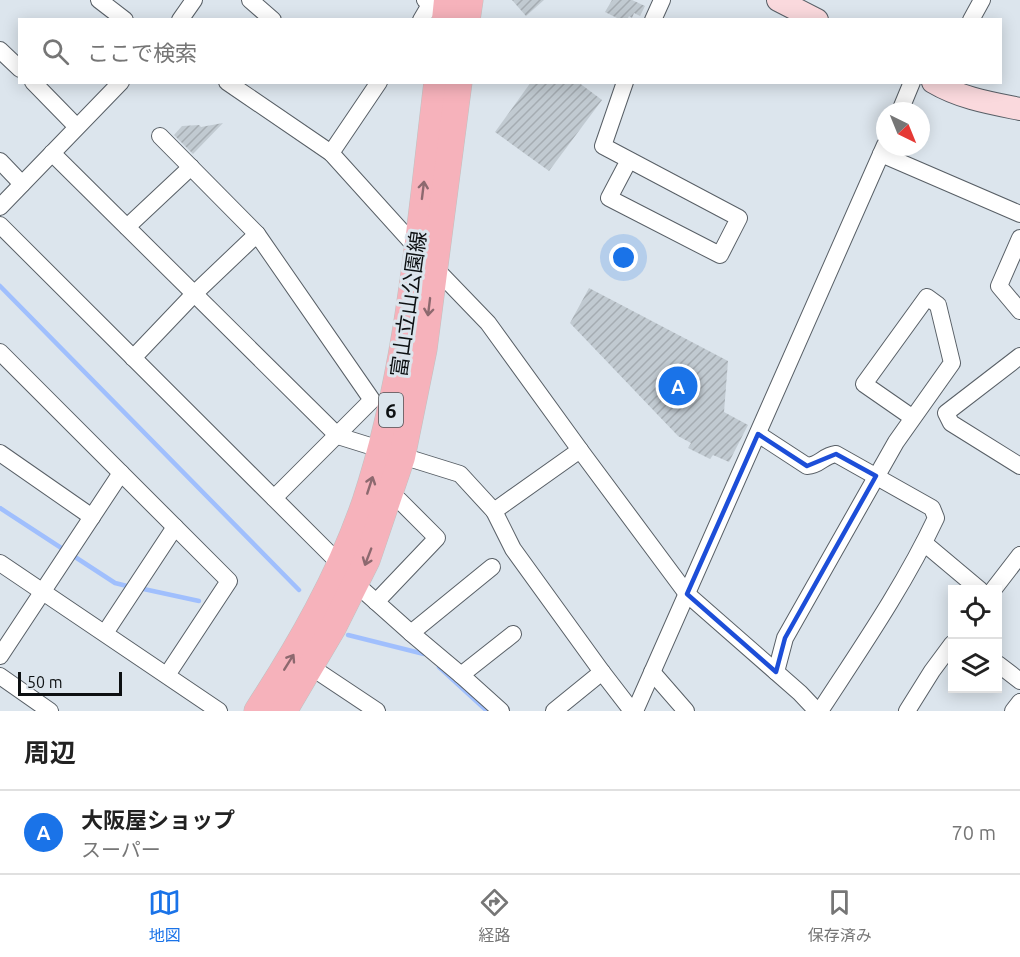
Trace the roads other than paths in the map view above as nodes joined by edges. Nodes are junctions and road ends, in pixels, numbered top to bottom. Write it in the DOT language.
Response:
graph roads {
  1 [pos="99,0"];
  2 [pos="194,0"];
  3 [pos="250,0"];
  4 [pos="424,0"];
  5 [pos="447,0"];
  6 [pos="470,0"];
  7 [pos="662,0"];
  8 [pos="778,0"];
  9 [pos="982,0"];
  10 [pos="122,18"];
  11 [pos="181,18"];
  12 [pos="271,18"];
  13 [pos="422,18"];
  14 [pos="445,18"];
  15 [pos="467,18"];
  16 [pos="654,18"];
  17 [pos="813,18"];
  18 [pos="972,18"];
  19 [pos="0,50"];
  20 [pos="18,67"];
  21 [pos="35,84"];
  22 [pos="119,84"];
  23 [pos="230,84"];
  24 [pos="378,84"];
  25 [pos="437,84"];
  26 [pos="459,84"];
  27 [pos="624,84"];
  28 [pos="928,84"];
  29 [pos="931,84"];
  30 [pos="909,102"];
  31 [pos="1020,109"];
  32 [pos="76,126"];
  33 [pos="160,136"];
  34 [pos="52,153"];
  35 [pos="331,153"];
  36 [pos="880,156"];
  37 [pos="898,156"];
  38 [pos="629,160"];
  39 [pos="0,161"];
  40 [pos="191,167"];
  41 [pos="22,184"];
  42 [pos="0,207"];
  43 [pos="1020,214"];
  44 [pos="0,225"];
  45 [pos="127,227"];
  46 [pos="257,234"];
  47 [pos="1020,238"];
  48 [pos="416,247"];
  49 [pos="434,267"];
  50 [pos="194,294"];
  51 [pos="1020,311"];
  52 [pos="0,351"];
  53 [pos="1020,356"];
  54 [pos="133,358"];
  55 [pos="913,418"];
  56 [pos="758,434"];
  57 [pos="338,436"];
  58 [pos="580,450"];
  59 [pos="0,453"];
  60 [pos="391,454"];
  61 [pos="1020,466"];
  62 [pos="121,473"];
  63 [pos="876,477"];
  64 [pos="390,497"];
  65 [pos="274,498"];
  66 [pos="494,511"];
  67 [pos="92,517"];
  68 [pos="175,527"];
  69 [pos="924,543"];
  70 [pos="0,563"];
  71 [pos="340,564"];
  72 [pos="1017,566"];
  73 [pos="492,567"];
  74 [pos="356,584"];
  75 [pos="974,585"];
  76 [pos="998,585"];
  77 [pos="43,592"];
  78 [pos="687,594"];
  79 [pos="376,602"];
  80 [pos="105,633"];
  81 [pos="411,633"];
  82 [pos="513,634"];
  83 [pos="948,649"];
  84 [pos="0,656"];
  85 [pos="1002,667"];
  86 [pos="311,668"];
  87 [pos="602,672"];
  88 [pos="652,672"];
  89 [pos="776,672"];
  90 [pos="167,675"];
  91 [pos="461,675"];
  92 [pos="0,676"];
  93 [pos="1020,681"];
  94 [pos="1020,702"];
  95 [pos="909,710"];
  96 [pos="50,711"];
  97 [pos="219,711"];
  98 [pos="257,711"];
  99 [pos="284,711"];
  100 [pos="377,711"];
  101 [pos="501,711"];
  102 [pos="554,711"];
  103 [pos="634,711"];
  104 [pos="686,711"];
  105 [pos="818,711"];
  106 [pos="1013,711"];
  1 -- 10 [label="street"];
  2 -- 11 [label="street"];
  3 -- 12 [label="street"];
  4 -- 13 [label="street"];
  5 -- 14 [label="main road"];
  6 -- 15 [label="main road"];
  7 -- 16 [label="street"];
  8 -- 17 [label="main road"];
  9 -- 18 [label="street"];
  19 -- 20 [label="street"];
  21 -- 32 [label="street"];
  22 -- 32 [label="street"];
  23 -- 35 [label="street"];
  24 -- 35 [label="street"];
  48 -- 25 [label="main road, 富山立山公園線 / 6, one-way"];
  26 -- 49 [label="main road, 富山立山公園線 / 6"];
  27 -- 38 [label="street"];
  28 -- 30 [label="street"];
  29 -- 31 [label="main road"];
  32 -- 34 [label="street"];
  33 -- 40 [label="street"];
  34 -- 41 [label="street"];
  34 -- 45 [label="street"];
  35 -- 48 [label="street"];
  36 -- 56 [label="street"];
  37 -- 43 [label="street"];
  38 -- 38 [label="street"];
  39 -- 41 [label="street"];
  40 -- 45 [label="street"];
  40 -- 46 [label="street"];
  41 -- 42 [label="street"];
  44 -- 54 [label="street"];
  45 -- 50 [label="street"];
  46 -- 50 [label="street"];
  46 -- 57 [label="street"];
  47 -- 51 [label="street"];
  48 -- 49 [label="street"];
  48 -- 60 [label="main road, 富山立山公園線 / 6"];
  49 -- 58 [label="street"];
  49 -- 60 [label="main road, 富山立山公園線 / 6, one-way"];
  50 -- 54 [label="street"];
  50 -- 57 [label="street"];
  52 -- 62 [label="street"];
  53 -- 61 [label="street"];
  54 -- 65 [label="street"];
  55 -- 55 [label="street"];
  55 -- 63 [label="street"];
  56 -- 63 [label="street"];
  56 -- 78 [label="street"];
  57 -- 60 [label="street"];
  57 -- 65 [label="street"];
  58 -- 66 [label="street"];
  58 -- 78 [label="street"];
  59 -- 67 [label="street"];
  60 -- 64 [label="main road, 富山立山公園線 / 6"];
  60 -- 66 [label="street"];
  71 -- 60 [label="main road, 富山立山公園線 / 6, one-way"];
  62 -- 67 [label="street"];
  62 -- 68 [label="street"];
  63 -- 69 [label="street"];
  63 -- 89 [label="street"];
  64 -- 74 [label="main road, 富山立山公園線 / 6, one-way"];
  64 -- 79 [label="street"];
  65 -- 71 [label="street"];
  66 -- 87 [label="street"];
  67 -- 77 [label="street"];
  68 -- 80 [label="street"];
  68 -- 90 [label="street"];
  69 -- 75 [label="street"];
  69 -- 105 [label="street"];
  70 -- 77 [label="street"];
  98 -- 71 [label="main road, 富山立山公園線 / 6, one-way"];
  72 -- 76 [label="street"];
  73 -- 81 [label="street"];
  74 -- 79 [label="street"];
  74 -- 86 [label="main road, 富山立山公園線 / 6"];
  77 -- 80 [label="street"];
  77 -- 84 [label="street"];
  78 -- 88 [label="street"];
  78 -- 89 [label="street"];
  79 -- 81 [label="street"];
  80 -- 90 [label="street"];
  81 -- 91 [label="street"];
  82 -- 91 [label="street"];
  83 -- 95 [label="street"];
  85 -- 93 [label="street"];
  86 -- 99 [label="main road, 富山立山公園線 / 6"];
  86 -- 100 [label="street"];
  87 -- 102 [label="street"];
  87 -- 103 [label="street"];
  88 -- 103 [label="street"];
  88 -- 104 [label="street"];
  89 -- 105 [label="street"];
  90 -- 97 [label="street"];
  91 -- 101 [label="street"];
  92 -- 96 [label="street"];
  94 -- 106 [label="street"];
}
